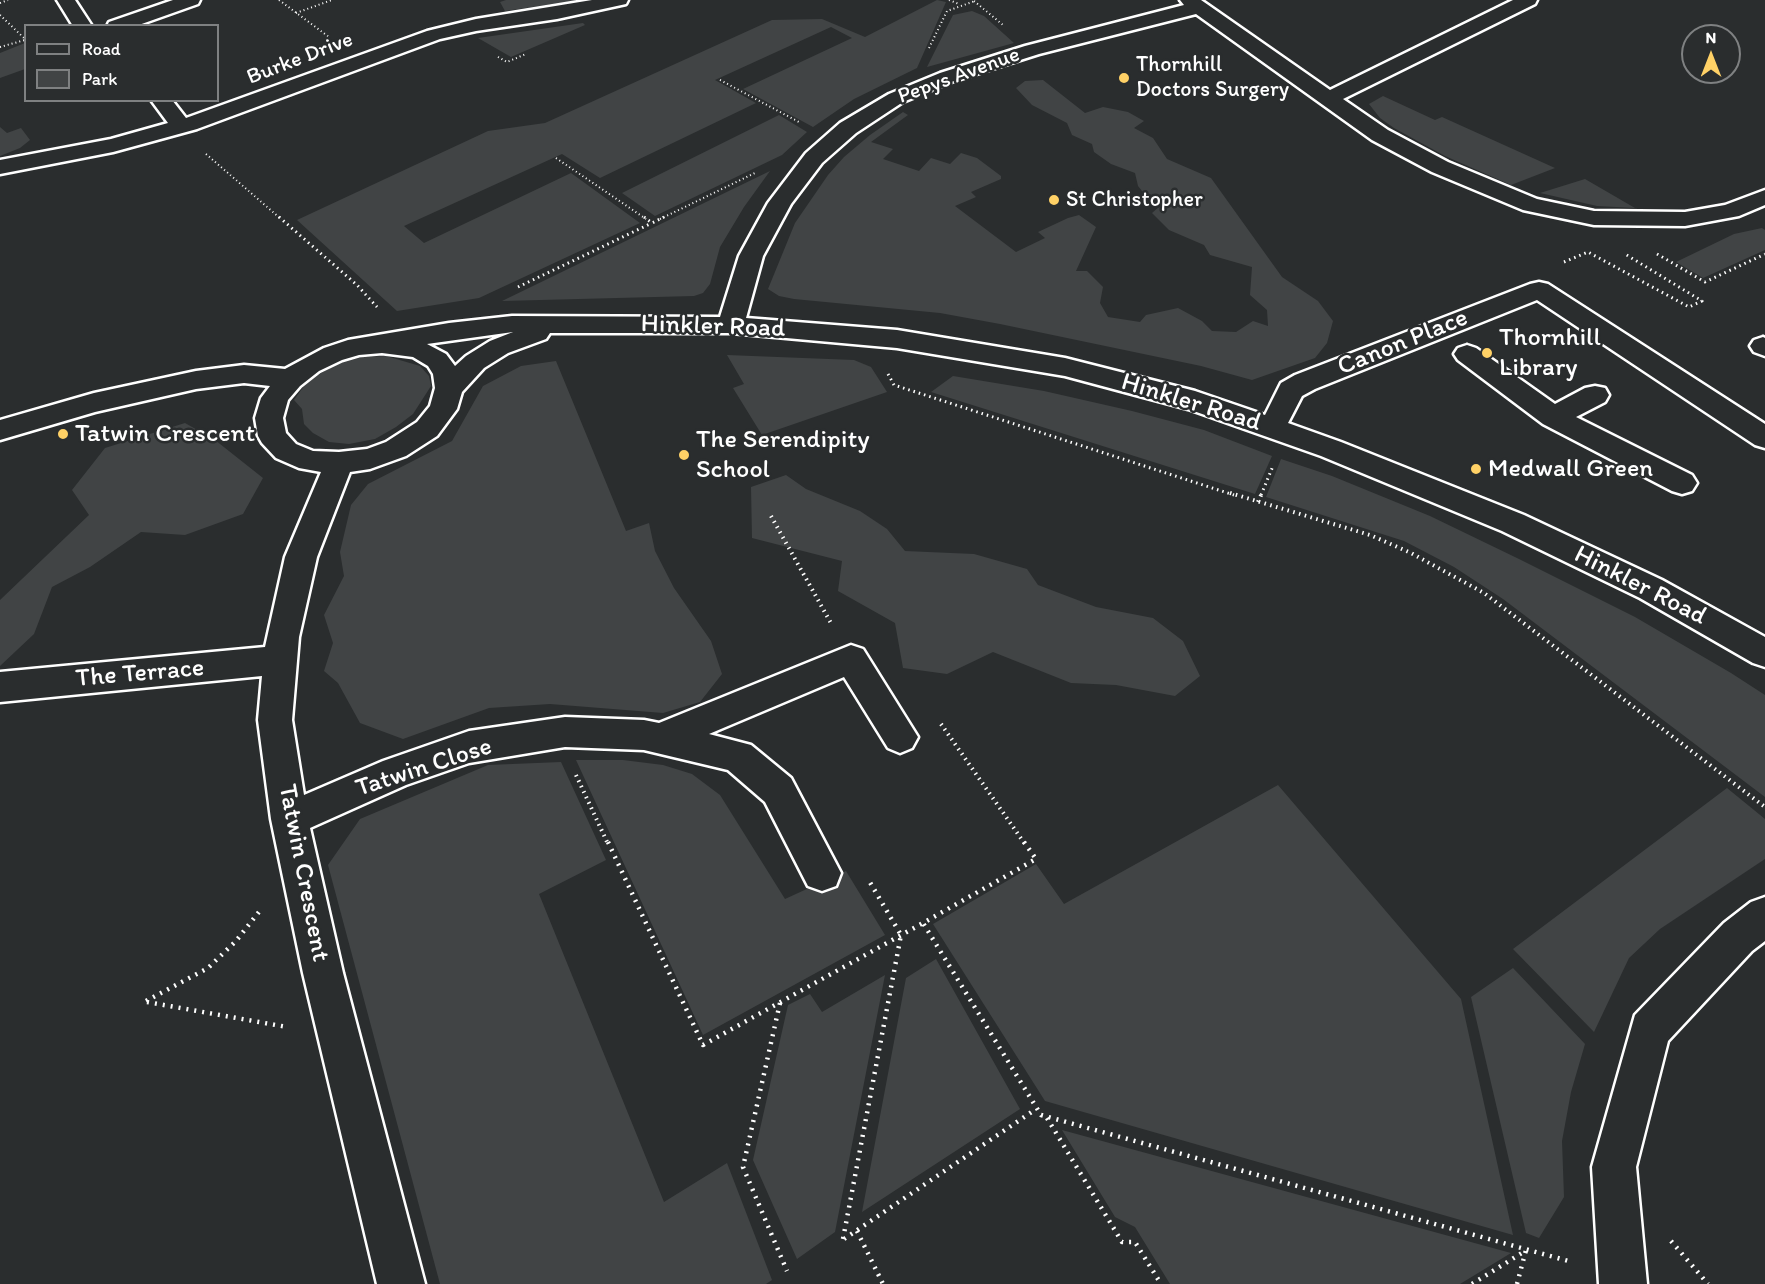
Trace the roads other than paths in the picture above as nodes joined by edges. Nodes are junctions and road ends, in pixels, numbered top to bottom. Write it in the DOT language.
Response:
graph roads {
  1 [pos="66,0"];
  2 [pos="191,0"];
  3 [pos="619,0"];
  4 [pos="1528,0"];
  5 [pos="1194,4"];
  6 [pos="81,24"];
  7 [pos="122,24"];
  8 [pos="1328,99"];
  9 [pos="163,102"];
  10 [pos="182,126"];
  11 [pos="0,167"];
  12 [pos="1765,196"];
  13 [pos="572,324"];
  14 [pos="730,325"];
  15 [pos="1435,331"];
  16 [pos="394,341"];
  17 [pos="290,379"];
  18 [pos="449,388"];
  19 [pos="1595,395"];
  20 [pos="1553,417"];
  21 [pos="1272,428"];
  22 [pos="0,430"];
  23 [pos="1765,438"];
  24 [pos="339,463"];
  25 [pos="1682,483"];
  26 [pos="1765,653"];
  27 [pos="280,660"];
  28 [pos="0,687"];
  29 [pos="900,737"];
  30 [pos="659,739"];
  31 [pos="289,819"];
  32 [pos="822,873"];
  33 [pos="1765,916"];
  34 [pos="1622,1280"];
  35 [pos="401,1284"];
  1 -- 6 [label="street"];
  2 -- 7 [label="street"];
  3 -- 10 [label="street, Burke Drive"];
  4 -- 8 [label="street"];
  5 -- 8 [label="street"];
  5 -- 14 [label="street, Pepys Avenue"];
  8 -- 12 [label="street"];
  9 -- 10 [label="street"];
  10 -- 11 [label="street, Burke Drive"];
  13 -- 14 [label="street, Hinkler Road"];
  13 -- 16 [label="street, Hinkler Road"];
  13 -- 18 [label="street, Hinkler Road"];
  14 -- 21 [label="street, Hinkler Road"];
  15 -- 20 [label="street"];
  15 -- 21 [label="street, Canon Place"];
  15 -- 23 [label="street, Canon Place"];
  16 -- 17 [label="street"];
  16 -- 18 [label="street"];
  17 -- 22 [label="street"];
  17 -- 24 [label="street"];
  18 -- 24 [label="street"];
  19 -- 20 [label="street"];
  20 -- 25 [label="street"];
  21 -- 26 [label="street, Hinkler Road"];
  24 -- 27 [label="street, Tatwin Crescent"];
  27 -- 28 [label="street, The Terrace"];
  27 -- 31 [label="street, Tatwin Crescent"];
  29 -- 30 [label="street"];
  30 -- 31 [label="street, Tatwin Close"];
  30 -- 32 [label="street, Tatwin Close"];
  31 -- 35 [label="street, Tatwin Crescent"];
  33 -- 34 [label="street"];
}
